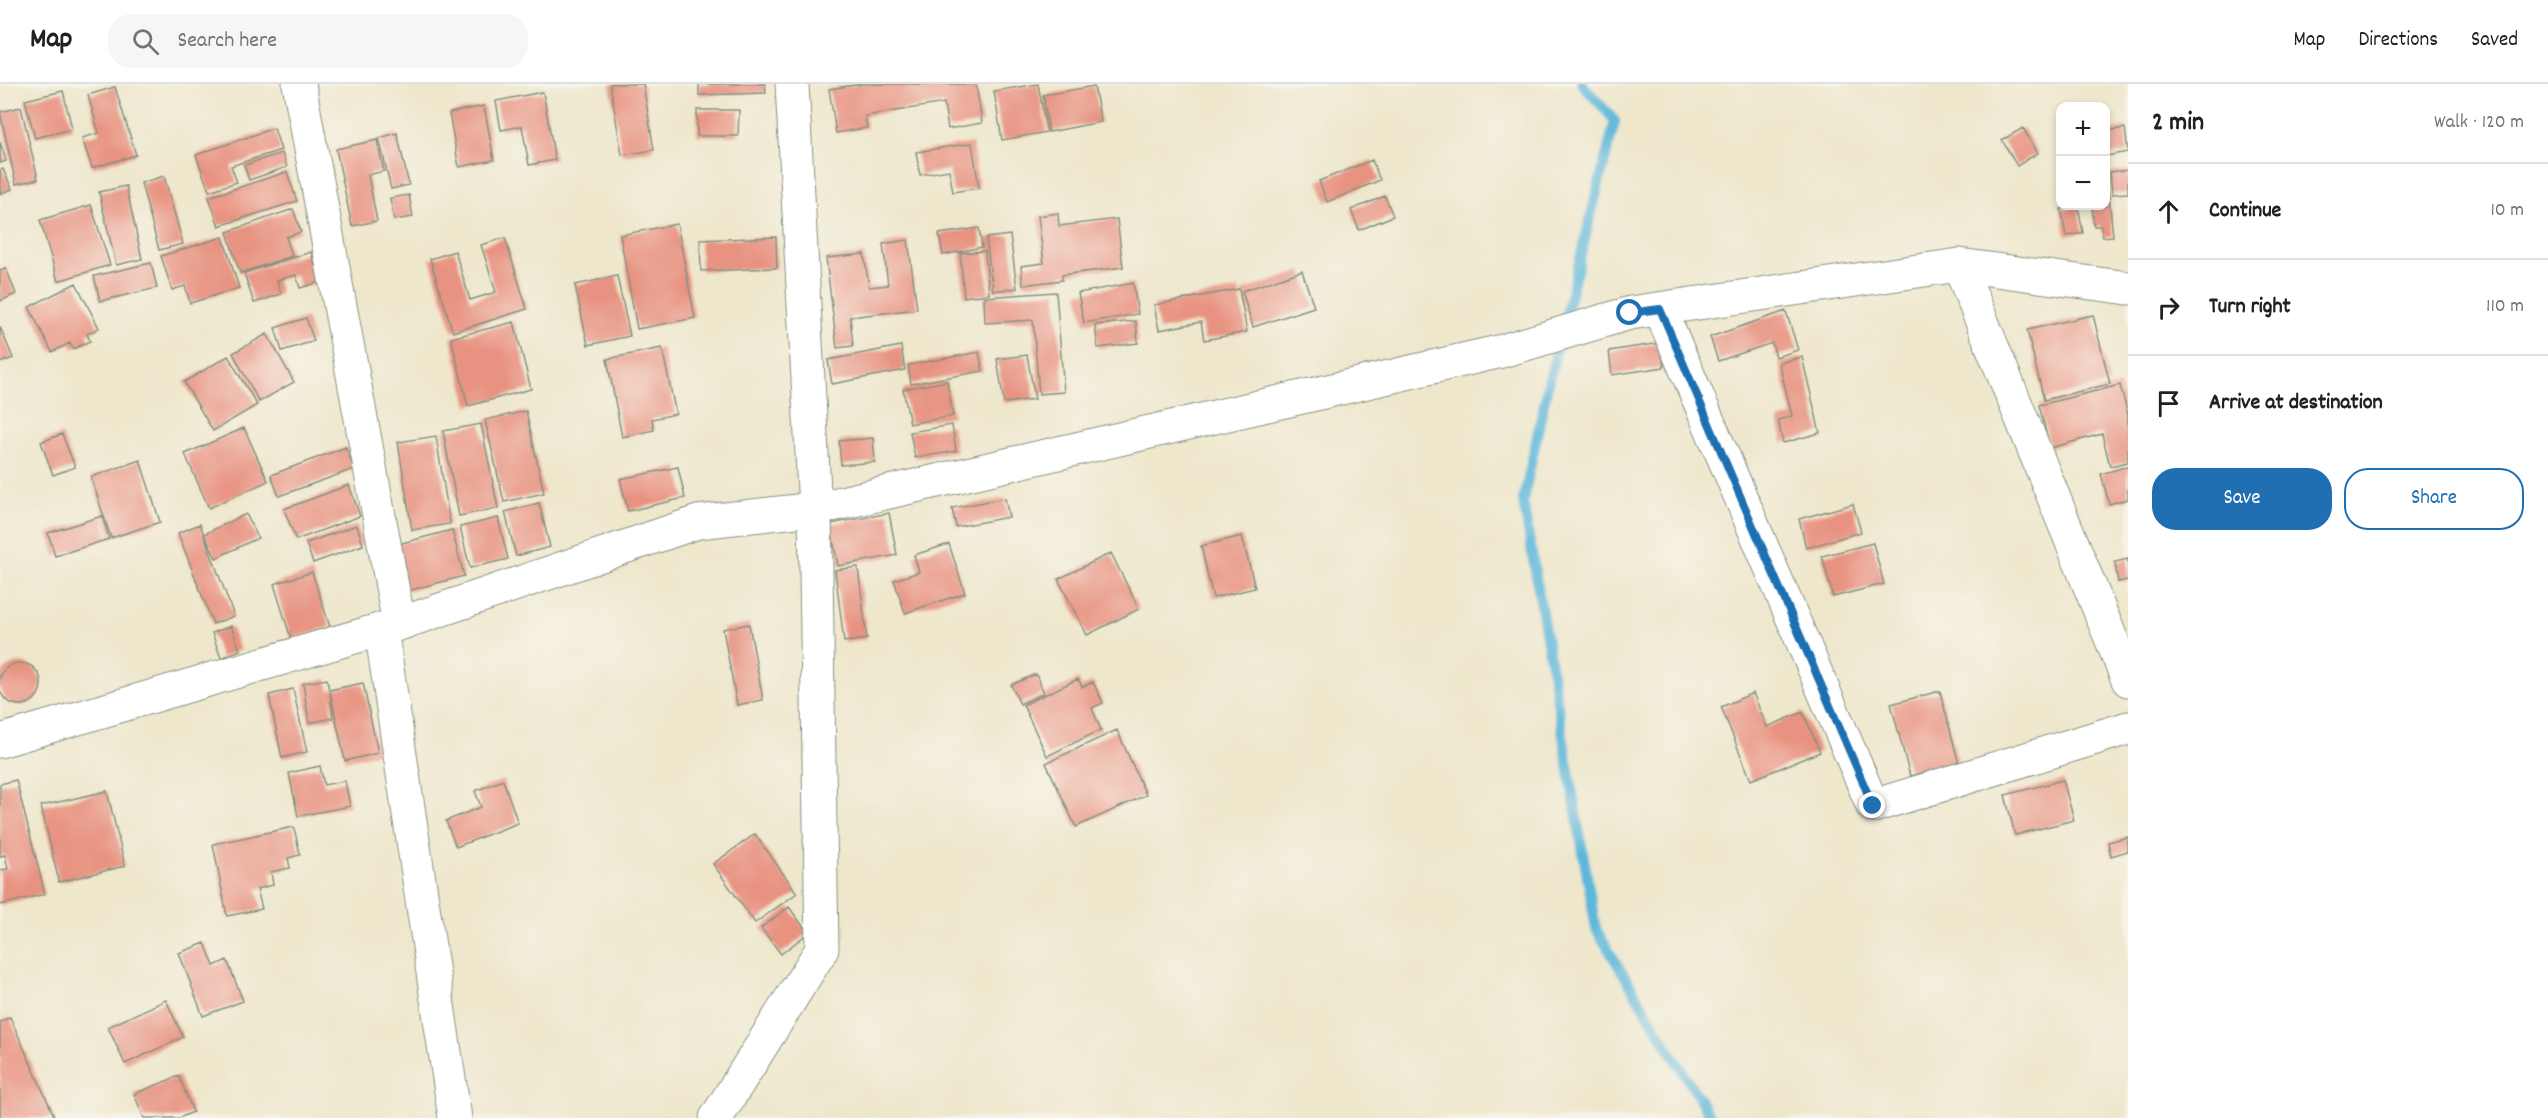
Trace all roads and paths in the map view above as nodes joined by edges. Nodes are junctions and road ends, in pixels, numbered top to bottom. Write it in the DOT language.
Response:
graph roads {
  1 [pos="299,84"];
  2 [pos="792,84"];
  3 [pos="1959,265"];
  4 [pos="2128,288"];
  5 [pos="1645,311"];
  6 [pos="815,509"];
  7 [pos="390,626"];
  8 [pos="2128,680"];
  9 [pos="2128,728"];
  10 [pos="0,741"];
  11 [pos="455,1118"];
  12 [pos="716,1118"];
  1 -- 7 [label="street"];
  2 -- 6 [label="street"];
  3 -- 4 [label="street"];
  3 -- 5 [label="street"];
  3 -- 8 [label="street"];
  5 -- 6 [label="street"];
  5 -- 9 [label="street"];
  6 -- 7 [label="street"];
  6 -- 12 [label="street"];
  7 -- 10 [label="street"];
  7 -- 11 [label="street"];
}
